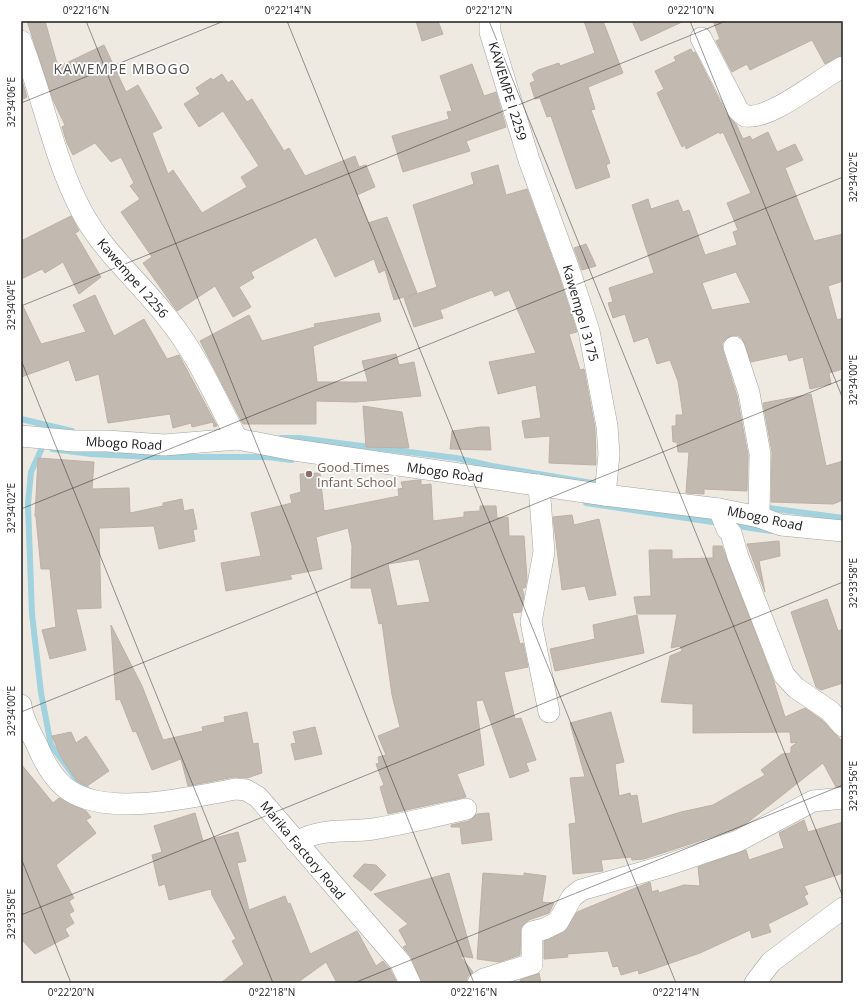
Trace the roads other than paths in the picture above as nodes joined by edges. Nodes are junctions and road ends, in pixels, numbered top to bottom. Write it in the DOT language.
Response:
graph roads {
  1 [pos="490,21"];
  2 [pos="702,38"];
  3 [pos="21,41"];
  4 [pos="843,67"];
  5 [pos="529,160"];
  6 [pos="734,346"];
  7 [pos="237,439"];
  8 [pos="21,441"];
  9 [pos="539,485"];
  10 [pos="605,495"];
  11 [pos="719,509"];
  12 [pos="760,510"];
  13 [pos="843,531"];
  14 [pos="21,705"];
  15 [pos="21,709"];
  16 [pos="549,712"];
  17 [pos="843,726"];
  18 [pos="843,798"];
  19 [pos="466,809"];
  20 [pos="296,842"];
  21 [pos="843,908"];
  22 [pos="410,983"];
  23 [pos="478,983"];
  24 [pos="755,983"];
  1 -- 5 [label="street, KAWEMPE I 2259"];
  2 -- 4 [label="street"];
  3 -- 7 [label="street, Kawempe I 2256"];
  5 -- 10 [label="street, Kawempe I 3175"];
  6 -- 12 [label="street"];
  7 -- 8 [label="street, Mbogo Road"];
  7 -- 9 [label="street, Mbogo Road"];
  9 -- 10 [label="street, Mbogo Road"];
  9 -- 16 [label="street"];
  10 -- 11 [label="street, Mbogo Road"];
  11 -- 12 [label="street, Mbogo Road"];
  11 -- 17 [label="street"];
  12 -- 13 [label="street, Mbogo Road"];
  14 -- 15 [label="street, Marika Factory Road"];
  15 -- 20 [label="street, Marika Factory Road"];
  18 -- 23 [label="street"];
  19 -- 20 [label="street"];
  20 -- 22 [label="street, Marika Factory Road"];
  21 -- 24 [label="street"];
}
